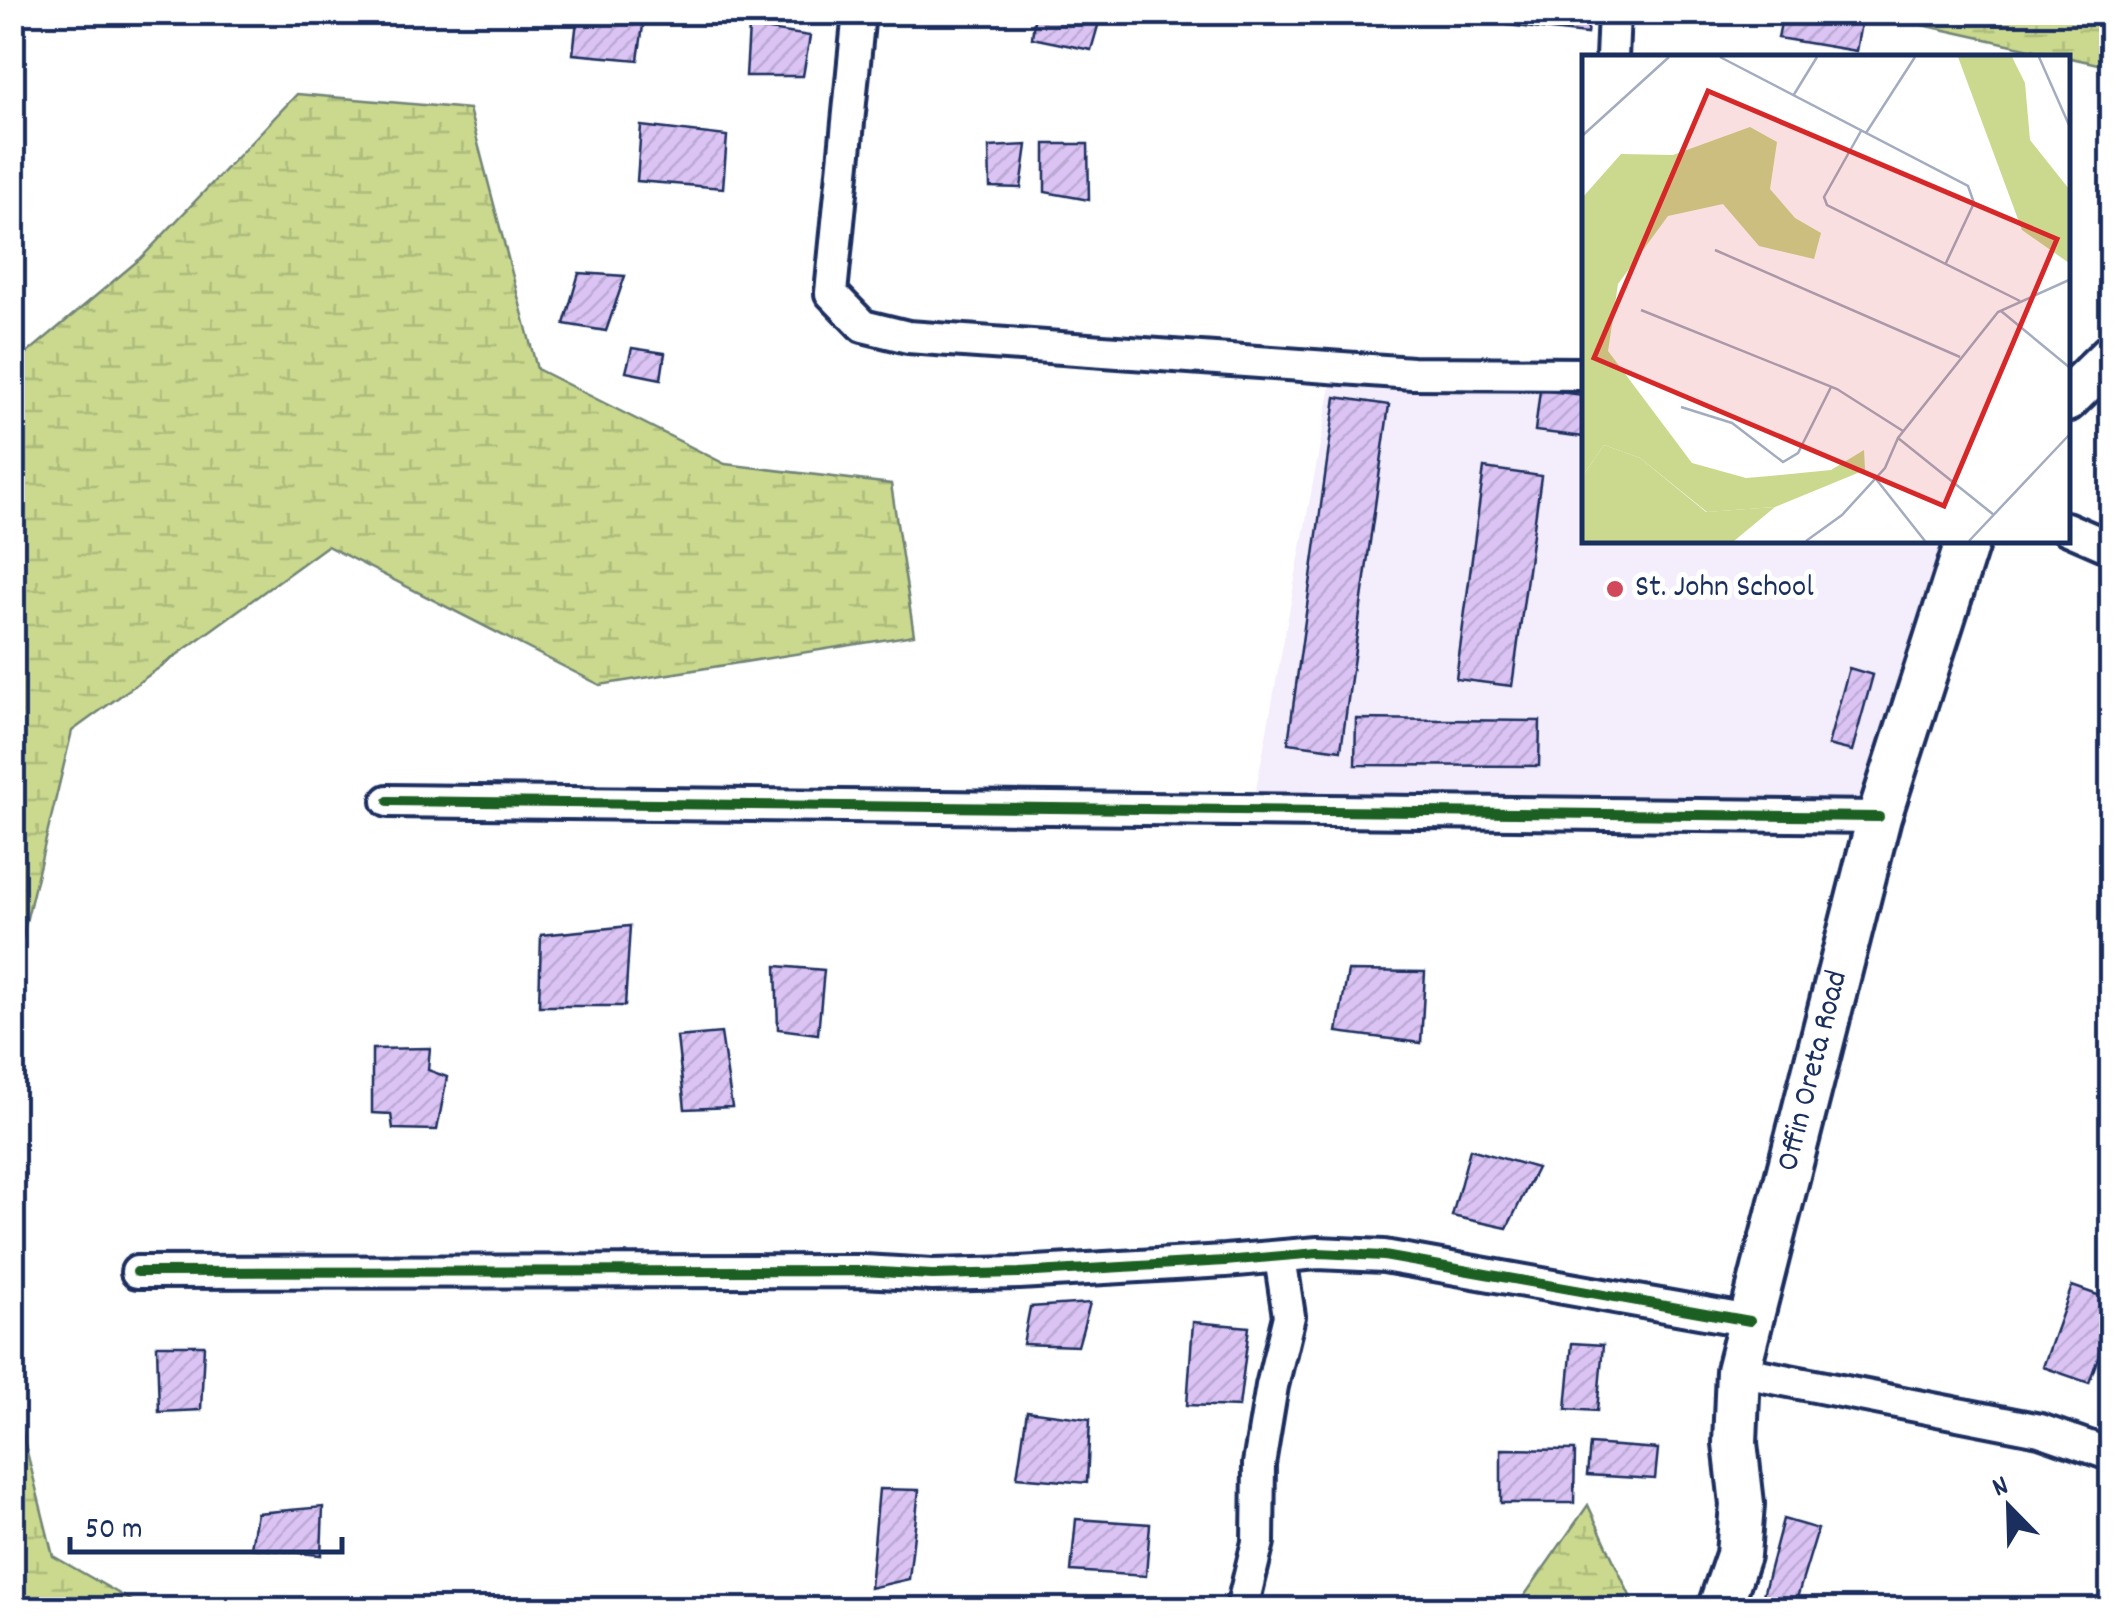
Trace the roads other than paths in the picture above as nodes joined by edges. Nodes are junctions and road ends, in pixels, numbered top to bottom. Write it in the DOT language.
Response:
graph roads {
  1 [pos="860,12"];
  2 [pos="1614,12"];
  3 [pos="1612,55"];
  4 [pos="2112,355"];
  5 [pos="1582,374"];
  6 [pos="2069,397"];
  7 [pos="2069,529"];
  8 [pos="1967,542"];
  9 [pos="2112,548"];
  10 [pos="388,801"];
  11 [pos="1879,817"];
  12 [pos="1280,1257"];
  13 [pos="136,1272"];
  14 [pos="1750,1321"];
  15 [pos="1738,1371"];
  16 [pos="2112,1455"];
  17 [pos="1246,1610"];
  18 [pos="1718,1610"];
  1 -- 5 [label="street"];
  2 -- 3 [label="street"];
  4 -- 6 [label="street"];
  7 -- 9 [label="street"];
  8 -- 11 [label="street, Offin Oreta Road"];
  10 -- 11 [label="street"];
  11 -- 14 [label="street, Offin Oreta Road"];
  12 -- 13 [label="street"];
  12 -- 14 [label="street"];
  12 -- 17 [label="street"];
  14 -- 15 [label="street, Offin Oreta Road"];
  15 -- 16 [label="street"];
  15 -- 18 [label="street, Offin Oreta Road"];
}
